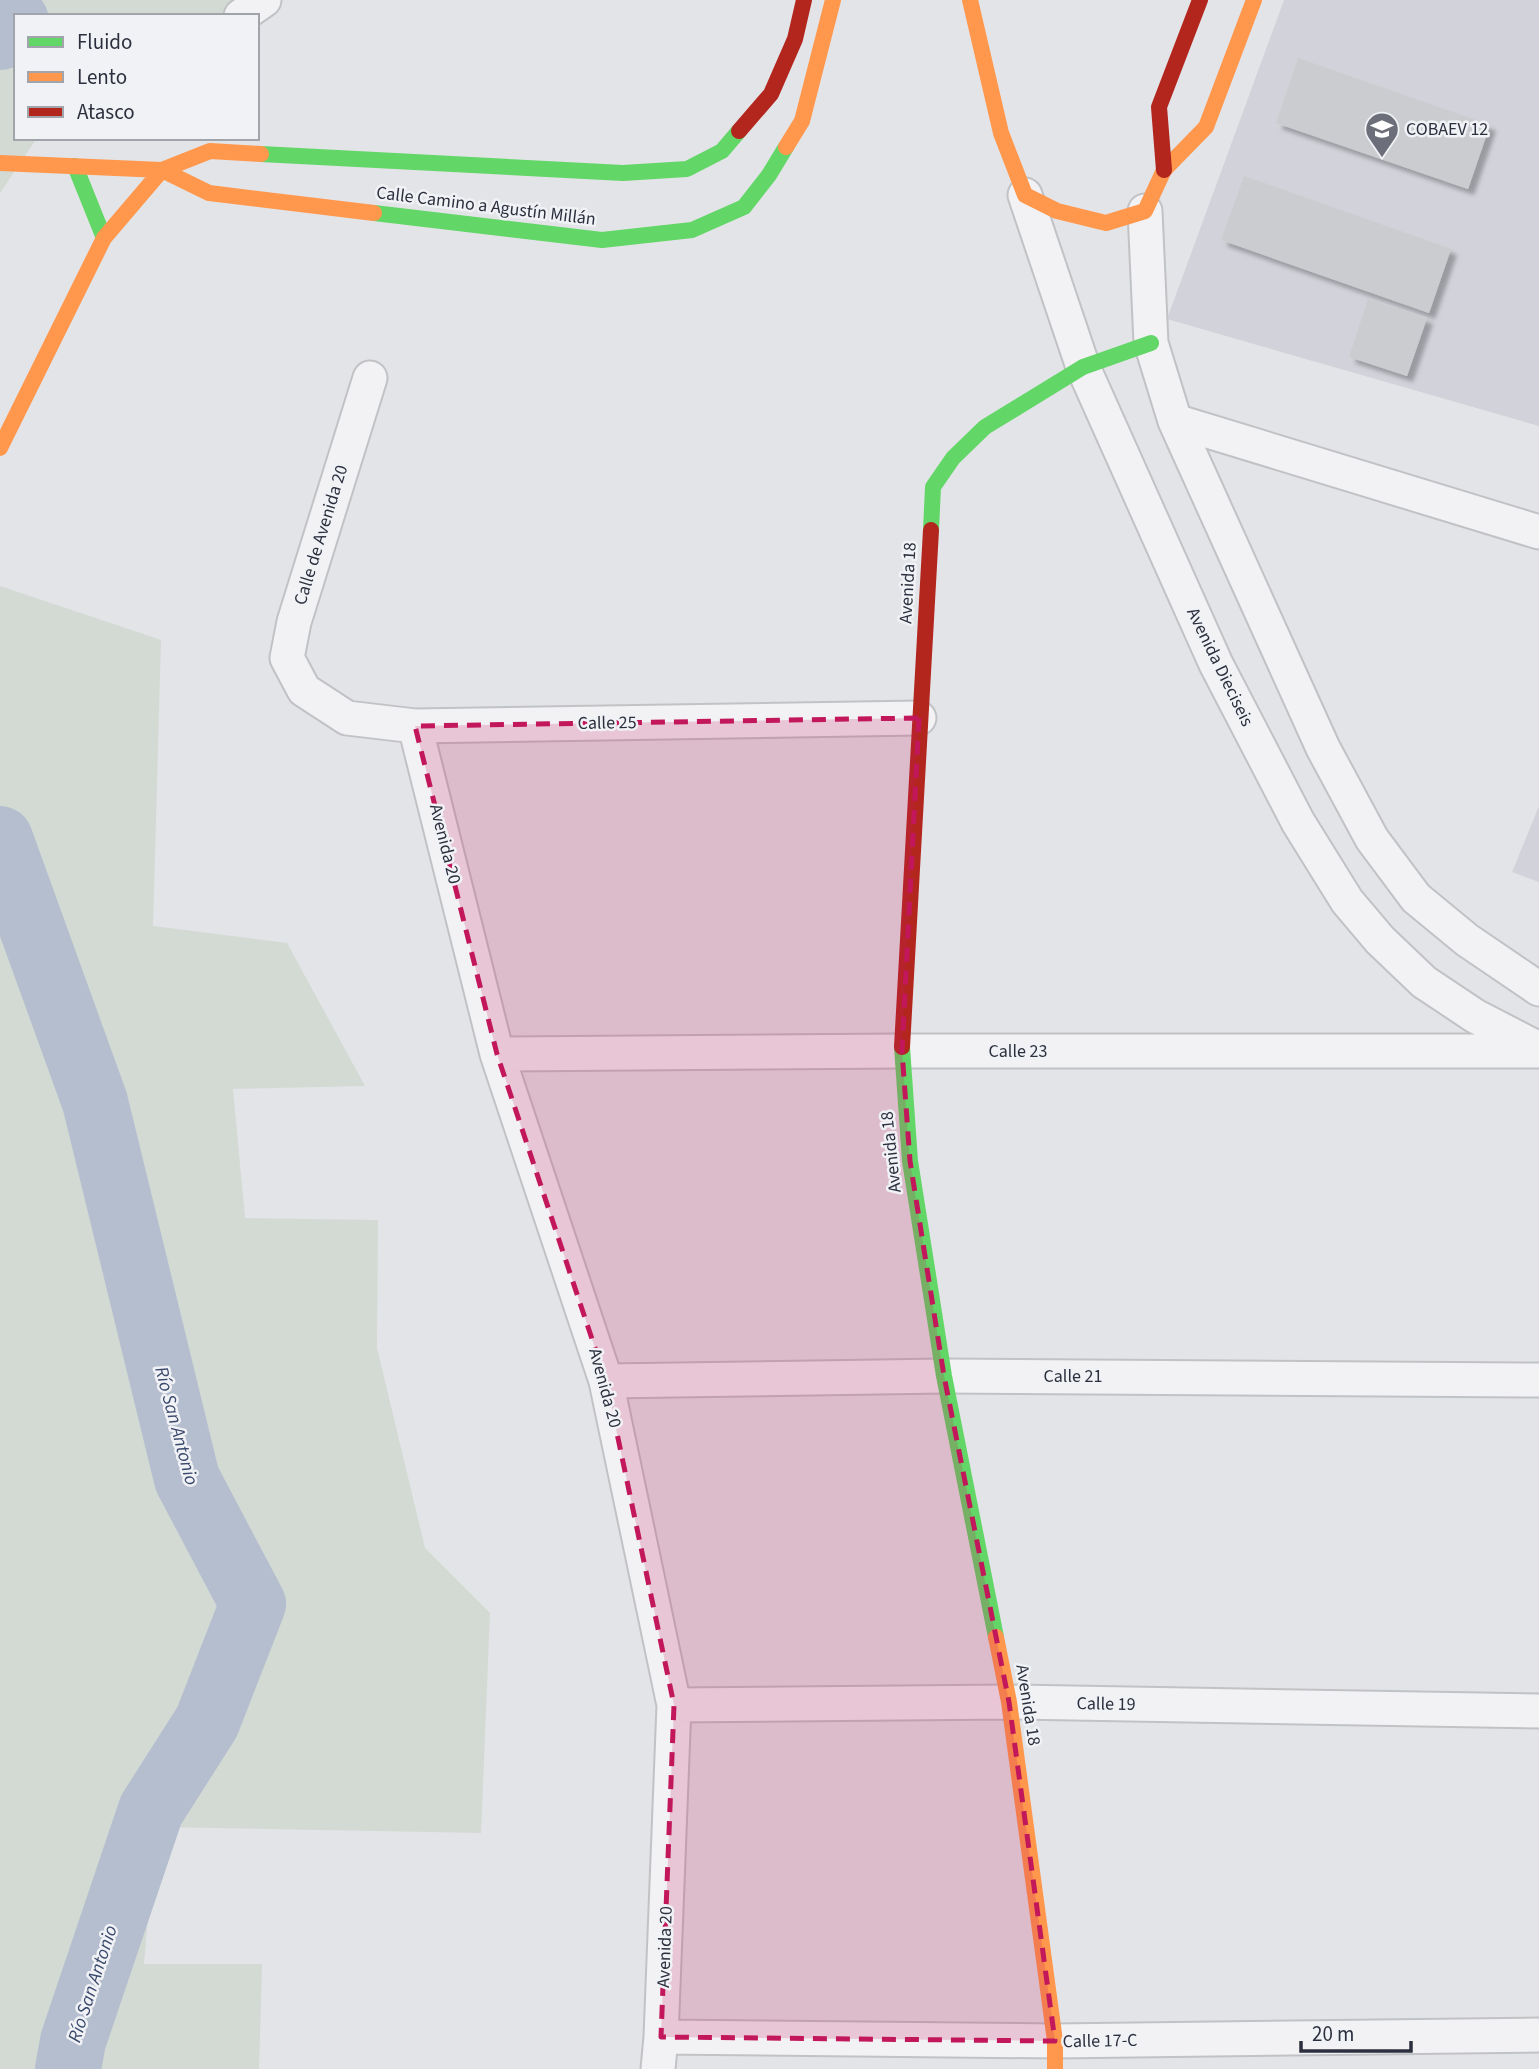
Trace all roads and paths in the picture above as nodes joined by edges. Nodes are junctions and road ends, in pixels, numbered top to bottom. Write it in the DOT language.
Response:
graph roads {
  1 [pos="264,0"];
  2 [pos="804,0"];
  3 [pos="833,0"];
  4 [pos="970,0"];
  5 [pos="1200,0"];
  6 [pos="1254,0"];
  7 [pos="244,14"];
  8 [pos="210,145"];
  9 [pos="0,163"];
  10 [pos="75,166"];
  11 [pos="162,170"];
  12 [pos="1164,170"];
  13 [pos="1024,195"];
  14 [pos="1145,211"];
  15 [pos="104,237"];
  16 [pos="1151,343"];
  17 [pos="1083,367"];
  18 [pos="370,378"];
  19 [pos="1175,421"];
  20 [pos="0,448"];
  21 [pos="1539,532"];
  22 [pos="304,690"];
  23 [pos="919,718"];
  24 [pos="415,726"];
  25 [pos="1539,989"];
  26 [pos="1539,1050"];
  27 [pos="902,1051"];
  28 [pos="497,1054"];
  29 [pos="944,1376"];
  30 [pos="1539,1380"];
  31 [pos="606,1381"];
  32 [pos="1009,1702"];
  33 [pos="674,1705"];
  34 [pos="1539,1711"];
  35 [pos="1539,2035"];
  36 [pos="661,2036"];
  37 [pos="1055,2055"];
  38 [pos="658,2069"];
  1 -- 7 [label="street"];
  2 -- 8 [label="street, Calle Camino a Agustín Millán"];
  3 -- 11 [label="street, Calle Camino a Agustín Millán"];
  4 -- 13 [label="street"];
  5 -- 12 [label="street"];
  6 -- 12 [label="street"];
  8 -- 11 [label="street, Calle Camino a Agustín Millán"];
  9 -- 10 [label="street, Calle Camino a Agustín Millán"];
  10 -- 11 [label="street, Calle Camino a Agustín Millán"];
  10 -- 15 [label="street"];
  11 -- 15 [label="street"];
  12 -- 14 [label="street"];
  13 -- 14 [label="street"];
  13 -- 17 [label="street, Avenida Dieciseis"];
  14 -- 16 [label="street"];
  15 -- 20 [label="street"];
  16 -- 17 [label="street, Avenida 18"];
  16 -- 19 [label="street"];
  17 -- 23 [label="street, Avenida 18"];
  17 -- 26 [label="street, Avenida Dieciseis"];
  18 -- 22 [label="street, Calle de Avenida 20"];
  19 -- 21 [label="street"];
  19 -- 25 [label="street"];
  22 -- 24 [label="street, Calle 25"];
  23 -- 24 [label="street, Calle 25"];
  23 -- 27 [label="street, Avenida 18"];
  24 -- 28 [label="street, Avenida 20"];
  26 -- 27 [label="street, Calle 23"];
  27 -- 28 [label="street, Calle 23"];
  27 -- 29 [label="street, Avenida 18"];
  28 -- 31 [label="street, Avenida 20"];
  29 -- 30 [label="street, Calle 21"];
  29 -- 31 [label="street, Calle 21"];
  29 -- 32 [label="street, Avenida 18"];
  31 -- 33 [label="street, Avenida 20"];
  32 -- 33 [label="street, Calle 19"];
  32 -- 34 [label="street, Calle 19"];
  32 -- 37 [label="street, Avenida 18"];
  33 -- 36 [label="street, Avenida 20"];
  35 -- 37 [label="street, Calle 17-C"];
  36 -- 37 [label="street, Calle 17-C"];
  36 -- 38 [label="street, Avenida 20"];
}
